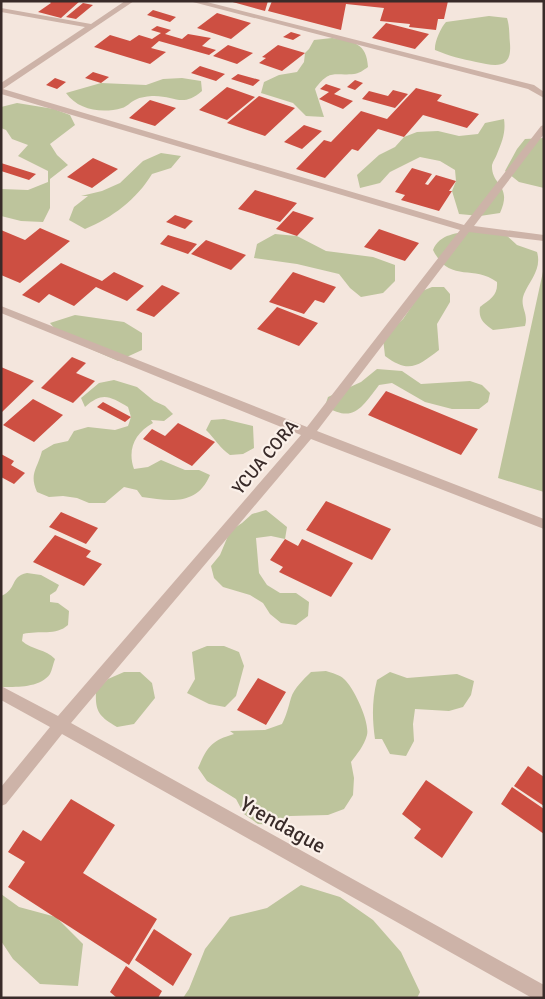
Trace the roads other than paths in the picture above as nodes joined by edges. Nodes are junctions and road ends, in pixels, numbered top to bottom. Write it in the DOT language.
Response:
graph roads {
  1 [pos="130,1"];
  2 [pos="193,1"];
  3 [pos="1,10"];
  4 [pos="92,26"];
  5 [pos="1,89"];
  6 [pos="544,96"];
  7 [pos="544,128"];
  8 [pos="465,228"];
  9 [pos="544,238"];
  10 [pos="1,309"];
  11 [pos="309,433"];
  12 [pos="544,524"];
  13 [pos="1,692"];
  14 [pos="61,724"];
  15 [pos="1,799"];
  16 [pos="544,995"];
  1 -- 4 [label="street"];
  2 -- 6 [label="street"];
  3 -- 4 [label="street"];
  4 -- 5 [label="street"];
  5 -- 8 [label="street"];
  7 -- 8 [label="street, YCUA CORA"];
  8 -- 9 [label="street"];
  8 -- 11 [label="street, YCUA CORA"];
  10 -- 11 [label="street"];
  11 -- 12 [label="street"];
  11 -- 14 [label="street, YCUA CORA"];
  13 -- 14 [label="street, Yrendague"];
  14 -- 15 [label="street, YCUA CORA"];
  14 -- 16 [label="street, Yrendague"];
}
